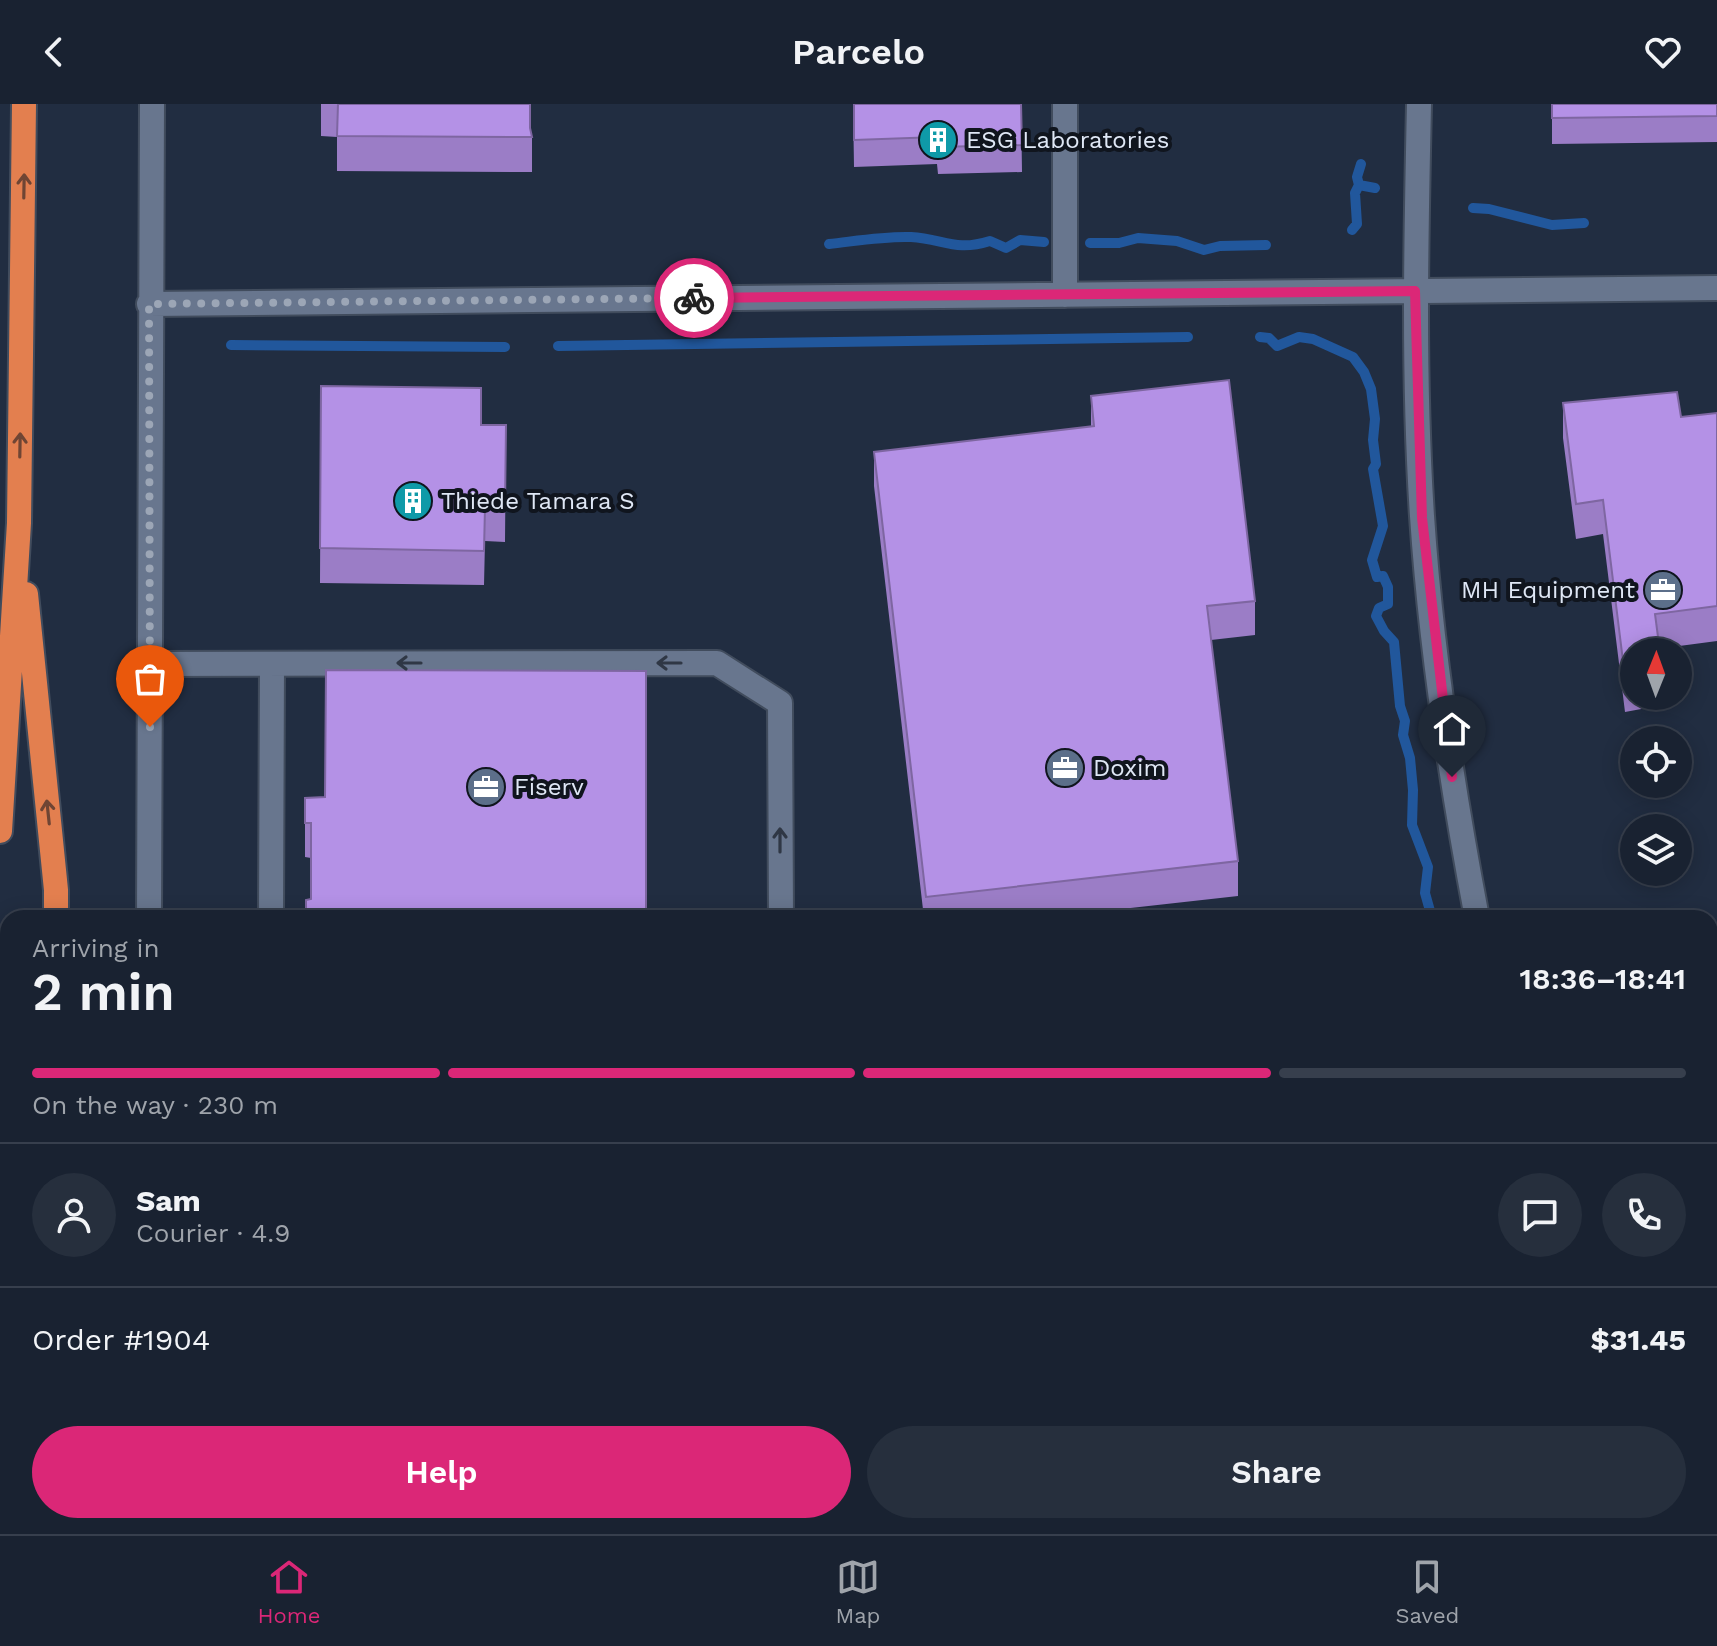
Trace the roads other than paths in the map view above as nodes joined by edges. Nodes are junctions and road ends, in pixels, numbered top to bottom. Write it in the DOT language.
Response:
graph roads {
  1 [pos="24,104"];
  2 [pos="152,104"];
  3 [pos="1065,104"];
  4 [pos="1419,104"];
  5 [pos="1717,288"];
  6 [pos="1415,291"];
  7 [pos="1065,295"];
  8 [pos="149,304"];
  9 [pos="19,523"];
  10 [pos="150,664"];
  11 [pos="272,664"];
  12 [pos="0,831"];
  13 [pos="56,910"];
  14 [pos="149,910"];
  15 [pos="271,910"];
  16 [pos="781,910"];
  17 [pos="1476,910"];
  9 -- 1 [label="highway, one-way"];
  2 -- 8 [label="street"];
  3 -- 7 [label="street"];
  4 -- 6 [label="street"];
  5 -- 6 [label="street"];
  6 -- 7 [label="street"];
  6 -- 17 [label="street"];
  7 -- 8 [label="street"];
  8 -- 10 [label="street"];
  9 -- 12 [label="highway"];
  13 -- 9 [label="highway, one-way"];
  10 -- 11 [label="street"];
  10 -- 14 [label="street"];
  11 -- 15 [label="street"];
  16 -- 11 [label="street, one-way"];
}
